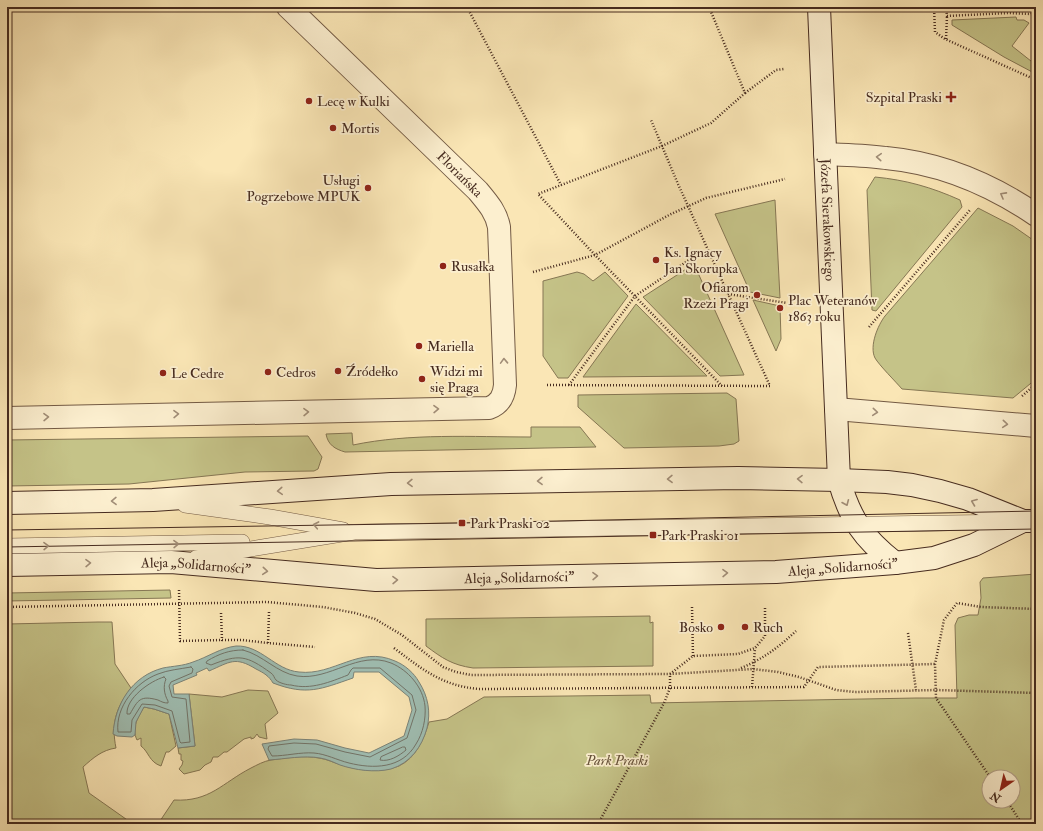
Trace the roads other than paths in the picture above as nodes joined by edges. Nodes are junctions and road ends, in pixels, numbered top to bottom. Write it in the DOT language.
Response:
graph roads {
  1 [pos="288,7"];
  2 [pos="818,7"];
  3 [pos="825,154"];
  4 [pos="1036,215"];
  5 [pos="836,409"];
  6 [pos="7,418"];
  7 [pos="1036,426"];
  8 [pos="839,480"];
  9 [pos="153,500"];
  10 [pos="7,503"];
  11 [pos="1030,521"];
  12 [pos="856,524"];
  13 [pos="354,532"];
  14 [pos="295,541"];
  15 [pos="7,546"];
  16 [pos="171,562"];
  17 [pos="895,563"];
  18 [pos="7,565"];
  6 -- 1 [label="main road, Floriańska, one-way"];
  2 -- 3 [label="main road, Józefa Sierakowskiego"];
  4 -- 3 [label="main road, one-way"];
  3 -- 5 [label="main road, Józefa Sierakowskiego"];
  5 -- 7 [label="main road, one-way"];
  5 -- 8 [label="main road, Józefa Sierakowskiego"];
  8 -- 9 [label="main road, one-way"];
  11 -- 8 [label="main road, one-way"];
  8 -- 12 [label="main road, Józefa Sierakowskiego, one-way"];
  9 -- 10 [label="main road, one-way"];
  13 -- 9 [label="lane, one-way"];
  11 -- 12 [label="lane"];
  11 -- 17 [label="main road, Aleja „Solidarności”"];
  12 -- 13 [label="lane"];
  12 -- 17 [label="main road, Józefa Sierakowskiego"];
  13 -- 14 [label="lane"];
  15 -- 14 [label="lane, one-way"];
  14 -- 16 [label="lane"];
  16 -- 17 [label="main road, Aleja „Solidarności”, one-way"];
  18 -- 16 [label="main road, Aleja „Solidarności”, one-way"];
}
